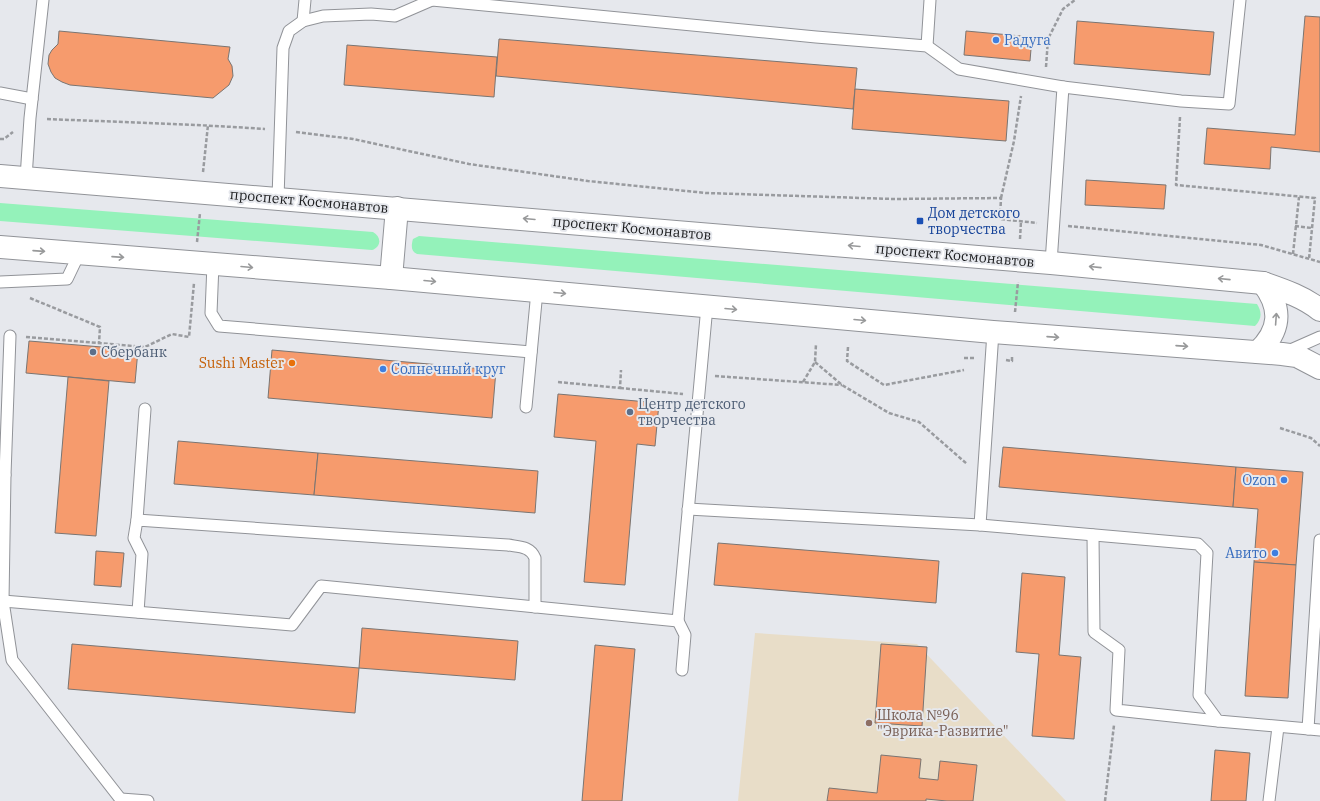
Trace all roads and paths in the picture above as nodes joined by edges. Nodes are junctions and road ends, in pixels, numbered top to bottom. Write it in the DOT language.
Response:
graph roads {
  1 [pos="42,0"];
  2 [pos="305,0"];
  3 [pos="432,0"];
  4 [pos="930,0"];
  5 [pos="1075,0"];
  6 [pos="1240,0"];
  7 [pos="303,21"];
  8 [pos="927,46"];
  9 [pos="1023,80"];
  10 [pos="1044,84"];
  11 [pos="1063,87"];
  12 [pos="0,93"];
  13 [pos="32,99"];
  14 [pos="1181,101"];
  15 [pos="30,118"];
  16 [pos="208,125"];
  17 [pos="280,130"];
  18 [pos="0,139"];
  19 [pos="0,176"];
  20 [pos="26,178"];
  21 [pos="202,192"];
  22 [pos="1298,197"];
  23 [pos="278,198"];
  24 [pos="1001,198"];
  25 [pos="397,208"];
  26 [pos="1054,225"];
  27 [pos="1296,226"];
  28 [pos="1312,228"];
  29 [pos="0,248"];
  30 [pos="79,254"];
  31 [pos="1293,254"];
  32 [pos="1309,259"];
  33 [pos="1320,262"];
  34 [pos="205,263"];
  35 [pos="1051,263"];
  36 [pos="391,278"];
  37 [pos="0,282"];
  38 [pos="1263,283"];
  39 [pos="537,291"];
  40 [pos="26,297"];
  41 [pos="707,306"];
  42 [pos="1320,310"];
  43 [pos="993,332"];
  44 [pos="10,336"];
  45 [pos="1320,337"];
  46 [pos="100,343"];
  47 [pos="816,344"];
  48 [pos="848,347"];
  49 [pos="531,352"];
  50 [pos="1258,352"];
  51 [pos="1282,354"];
  52 [pos="815,362"];
  53 [pos="1320,368"];
  54 [pos="621,370"];
  55 [pos="964,370"];
  56 [pos="711,376"];
  57 [pos="558,382"];
  58 [pos="803,382"];
  59 [pos="842,385"];
  60 [pos="620,388"];
  61 [pos="690,394"];
  62 [pos="526,407"];
  63 [pos="145,408"];
  64 [pos="1280,428"];
  65 [pos="1320,446"];
  66 [pos="3,472"];
  67 [pos="984,478"];
  68 [pos="688,509"];
  69 [pos="137,520"];
  70 [pos="980,525"];
  71 [pos="1093,535"];
  72 [pos="1320,540"];
  73 [pos="2,602"];
  74 [pos="536,607"];
  75 [pos="138,612"];
  76 [pos="678,621"];
  77 [pos="682,670"];
  78 [pos="1116,710"];
  79 [pos="1218,721"];
  80 [pos="1278,727"];
  81 [pos="1308,729"];
  82 [pos="1320,730"];
  83 [pos="121,800"];
  84 [pos="148,801"];
  85 [pos="1105,801"];
  86 [pos="1269,801"];
  1 -- 13 [label="lane"];
  2 -- 7 [label="lane"];
  3 -- 7 [label="lane"];
  3 -- 8 [label="lane"];
  4 -- 8 [label="lane"];
  5 -- 10 [label="path"];
  6 -- 14 [label="lane"];
  7 -- 17 [label="lane"];
  8 -- 9 [label="lane"];
  9 -- 10 [label="lane"];
  9 -- 24 [label="path"];
  10 -- 11 [label="lane"];
  11 -- 14 [label="lane"];
  11 -- 26 [label="lane"];
  12 -- 13 [label="lane"];
  13 -- 15 [label="lane"];
  14 -- 22 [label="path"];
  15 -- 16 [label="path"];
  15 -- 18 [label="path"];
  15 -- 20 [label="lane"];
  16 -- 17 [label="path"];
  16 -- 21 [label="path"];
  17 -- 23 [label="lane"];
  17 -- 24 [label="path"];
  19 -- 20 [label="main road, проспект Космонавтов"];
  20 -- 21 [label="main road, проспект Космонавтов"];
  21 -- 23 [label="main road, проспект Космонавтов"];
  21 -- 34 [label="path"];
  22 -- 27 [label="path"];
  22 -- 28 [label="path"];
  23 -- 25 [label="main road, проспект Космонавтов"];
  24 -- 26 [label="path"];
  35 -- 25 [label="main road, проспект Космонавтов, one-way"];
  25 -- 36 [label="main road"];
  26 -- 31 [label="path"];
  26 -- 35 [label="lane"];
  27 -- 28 [label="path"];
  27 -- 31 [label="path"];
  28 -- 32 [label="path"];
  29 -- 30 [label="main road, one-way"];
  30 -- 34 [label="main road, one-way"];
  30 -- 37 [label="lane"];
  31 -- 32 [label="path"];
  32 -- 33 [label="path"];
  34 -- 36 [label="main road, one-way"];
  34 -- 46 [label="path"];
  34 -- 49 [label="lane"];
  38 -- 35 [label="main road, проспект Космонавтов, one-way"];
  36 -- 39 [label="main road, one-way"];
  38 -- 42 [label="main road, проспект Космонавтов"];
  50 -- 38 [label="main road, one-way"];
  39 -- 41 [label="main road, one-way"];
  39 -- 49 [label="lane"];
  40 -- 46 [label="path"];
  41 -- 43 [label="main road, one-way"];
  41 -- 68 [label="lane"];
  43 -- 50 [label="main road, one-way"];
  43 -- 67 [label="lane"];
  44 -- 46 [label="path"];
  44 -- 66 [label="lane"];
  45 -- 51 [label="lane"];
  47 -- 52 [label="path"];
  48 -- 55 [label="path"];
  49 -- 62 [label="lane"];
  50 -- 51 [label="main road"];
  51 -- 53 [label="main road"];
  52 -- 58 [label="path"];
  52 -- 59 [label="path"];
  54 -- 60 [label="path"];
  56 -- 58 [label="path"];
  57 -- 60 [label="path"];
  58 -- 59 [label="path"];
  59 -- 67 [label="path"];
  60 -- 61 [label="path"];
  63 -- 69 [label="lane"];
  64 -- 65 [label="path"];
  66 -- 73 [label="lane"];
  67 -- 70 [label="lane"];
  68 -- 70 [label="lane"];
  68 -- 76 [label="lane"];
  69 -- 74 [label="lane"];
  69 -- 75 [label="lane"];
  70 -- 71 [label="lane"];
  71 -- 78 [label="lane"];
  71 -- 79 [label="lane"];
  72 -- 81 [label="lane"];
  73 -- 75 [label="lane"];
  73 -- 83 [label="lane"];
  74 -- 75 [label="lane"];
  74 -- 76 [label="lane"];
  76 -- 77 [label="lane"];
  78 -- 79 [label="lane"];
  78 -- 85 [label="path"];
  79 -- 80 [label="lane"];
  80 -- 81 [label="lane"];
  80 -- 86 [label="lane"];
  81 -- 82 [label="lane"];
  83 -- 84 [label="lane"];
}
